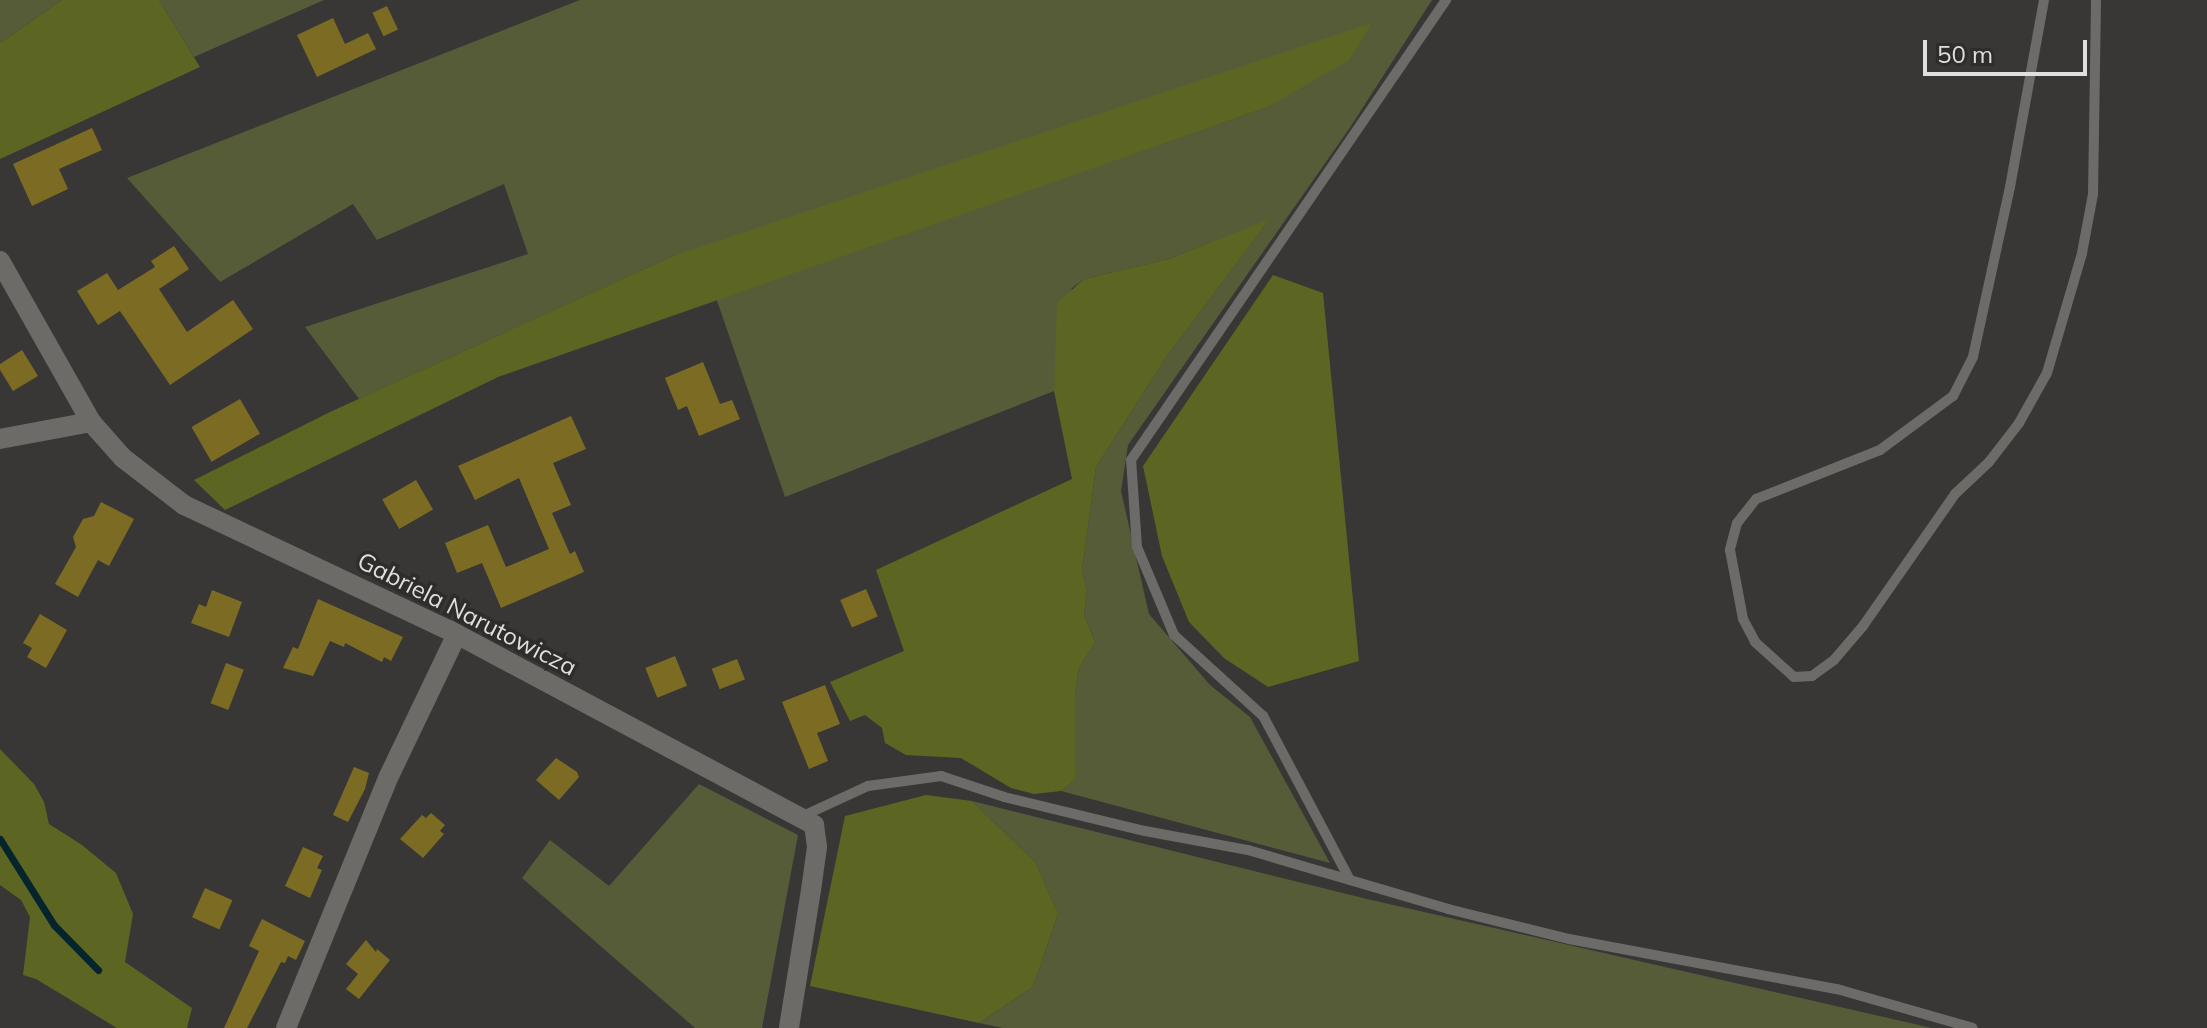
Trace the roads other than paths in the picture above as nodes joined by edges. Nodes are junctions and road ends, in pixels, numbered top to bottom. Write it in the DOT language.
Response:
graph roads {
  1 [pos="1446,0"];
  2 [pos="2044,0"];
  3 [pos="2096,0"];
  4 [pos="0,261"];
  5 [pos="91,422"];
  6 [pos="0,439"];
  7 [pos="457,634"];
  8 [pos="803,816"];
  9 [pos="1350,880"];
  10 [pos="286,1028"];
  11 [pos="789,1028"];
  12 [pos="1973,1028"];
  1 -- 9 [label="lane"];
  2 -- 3 [label="lane"];
  4 -- 5 [label="street, Gabriela Narutowicza"];
  5 -- 6 [label="street"];
  5 -- 7 [label="street, Gabriela Narutowicza"];
  7 -- 8 [label="street, Gabriela Narutowicza"];
  7 -- 10 [label="street"];
  8 -- 9 [label="lane"];
  8 -- 11 [label="street"];
  9 -- 12 [label="lane"];
}
